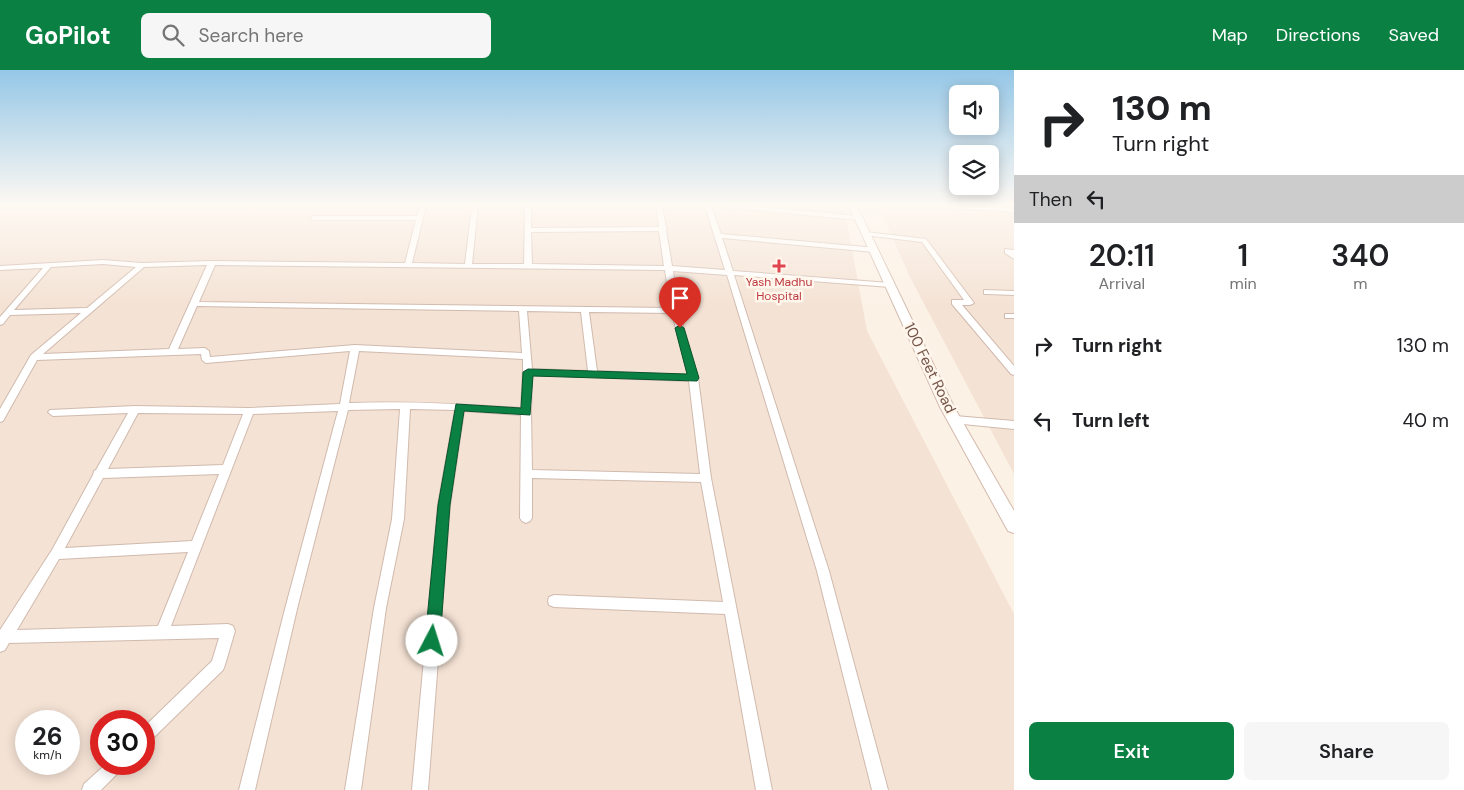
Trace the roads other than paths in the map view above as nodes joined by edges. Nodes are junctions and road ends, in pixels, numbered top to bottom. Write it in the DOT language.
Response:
graph roads {
  1 [pos="415,240"];
  2 [pos="471,240"];
  3 [pos="528,240"];
  4 [pos="665,240"];
  5 [pos="719,240"];
  6 [pos="758,240"];
  7 [pos="869,240"];
  8 [pos="920,240"];
  9 [pos="874,250"];
  10 [pos="1014,252"];
  11 [pos="1014,257"];
  12 [pos="212,263"];
  13 [pos="48,265"];
  14 [pos="142,265"];
  15 [pos="408,266"];
  16 [pos="468,267"];
  17 [pos="528,267"];
  18 [pos="0,268"];
  19 [pos="668,268"];
  20 [pos="730,272"];
  21 [pos="890,285"];
  22 [pos="988,292"];
  23 [pos="1014,293"];
  24 [pos="194,304"];
  25 [pos="523,309"];
  26 [pos="89,310"];
  27 [pos="585,310"];
  28 [pos="675,311"];
  29 [pos="8,313"];
  30 [pos="0,322"];
  31 [pos="355,348"];
  32 [pos="173,351"];
  33 [pos="527,356"];
  34 [pos="34,357"];
  35 [pos="528,372"];
  36 [pos="1014,372"];
  37 [pos="593,375"];
  38 [pos="693,378"];
  39 [pos="344,406"];
  40 [pos="405,406"];
  41 [pos="460,407"];
  42 [pos="135,409"];
  43 [pos="249,411"];
  44 [pos="53,412"];
  45 [pos="526,412"];
  46 [pos="0,418"];
  47 [pos="955,420"];
  48 [pos="1014,425"];
  49 [pos="227,469"];
  50 [pos="98,474"];
  51 [pos="527,474"];
  52 [pos="706,478"];
  53 [pos="526,518"];
  54 [pos="1014,526"];
  55 [pos="196,546"];
  56 [pos="56,554"];
  57 [pos="554,601"];
  58 [pos="730,608"];
  59 [pos="162,633"];
  60 [pos="2,640"];
  61 [pos="155,726"];
  62 [pos="105,775"];
  63 [pos="90,790"];
  64 [pos="247,790"];
  65 [pos="353,790"];
  66 [pos="420,790"];
  67 [pos="764,790"];
  68 [pos="880,790"];
  1 -- 15 [label="street"];
  2 -- 16 [label="street"];
  3 -- 17 [label="street"];
  4 -- 19 [label="street"];
  5 -- 20 [label="street"];
  6 -- 9 [label="street"];
  7 -- 9 [label="main road, 100 Feet Road"];
  8 -- 36 [label="street"];
  9 -- 21 [label="main road, 100 Feet Road"];
  10 -- 11 [label="street"];
  12 -- 14 [label="street"];
  12 -- 15 [label="street"];
  12 -- 24 [label="street"];
  13 -- 14 [label="street"];
  13 -- 18 [label="street"];
  13 -- 29 [label="street"];
  14 -- 26 [label="street"];
  15 -- 16 [label="street"];
  16 -- 17 [label="street"];
  17 -- 19 [label="street"];
  19 -- 20 [label="street"];
  19 -- 28 [label="street"];
  20 -- 21 [label="street"];
  20 -- 68 [label="street"];
  21 -- 47 [label="main road, 100 Feet Road"];
  22 -- 23 [label="street"];
  24 -- 25 [label="street"];
  24 -- 32 [label="street"];
  25 -- 27 [label="street"];
  25 -- 33 [label="street"];
  26 -- 29 [label="street"];
  26 -- 34 [label="street"];
  27 -- 28 [label="street"];
  27 -- 37 [label="street"];
  28 -- 38 [label="street"];
  29 -- 30 [label="street"];
  31 -- 32 [label="street"];
  31 -- 33 [label="street"];
  31 -- 39 [label="street"];
  32 -- 34 [label="street"];
  33 -- 35 [label="street"];
  34 -- 46 [label="street"];
  35 -- 37 [label="street"];
  35 -- 45 [label="street"];
  37 -- 38 [label="street"];
  38 -- 52 [label="street"];
  39 -- 40 [label="street"];
  39 -- 43 [label="street"];
  39 -- 64 [label="street"];
  40 -- 41 [label="street"];
  40 -- 65 [label="street"];
  41 -- 45 [label="street"];
  41 -- 66 [label="street"];
  42 -- 43 [label="street"];
  42 -- 44 [label="street"];
  42 -- 50 [label="street"];
  43 -- 49 [label="street"];
  45 -- 51 [label="street"];
  47 -- 48 [label="street"];
  47 -- 54 [label="main road, 100 Feet Road"];
  49 -- 50 [label="street"];
  49 -- 55 [label="street"];
  50 -- 56 [label="street"];
  51 -- 52 [label="street"];
  51 -- 53 [label="street"];
  52 -- 58 [label="street"];
  55 -- 56 [label="street"];
  55 -- 59 [label="street"];
  56 -- 60 [label="street"];
  57 -- 58 [label="street"];
  58 -- 67 [label="street"];
  59 -- 60 [label="street"];
  59 -- 61 [label="street"];
  62 -- 63 [label="street"];
}
